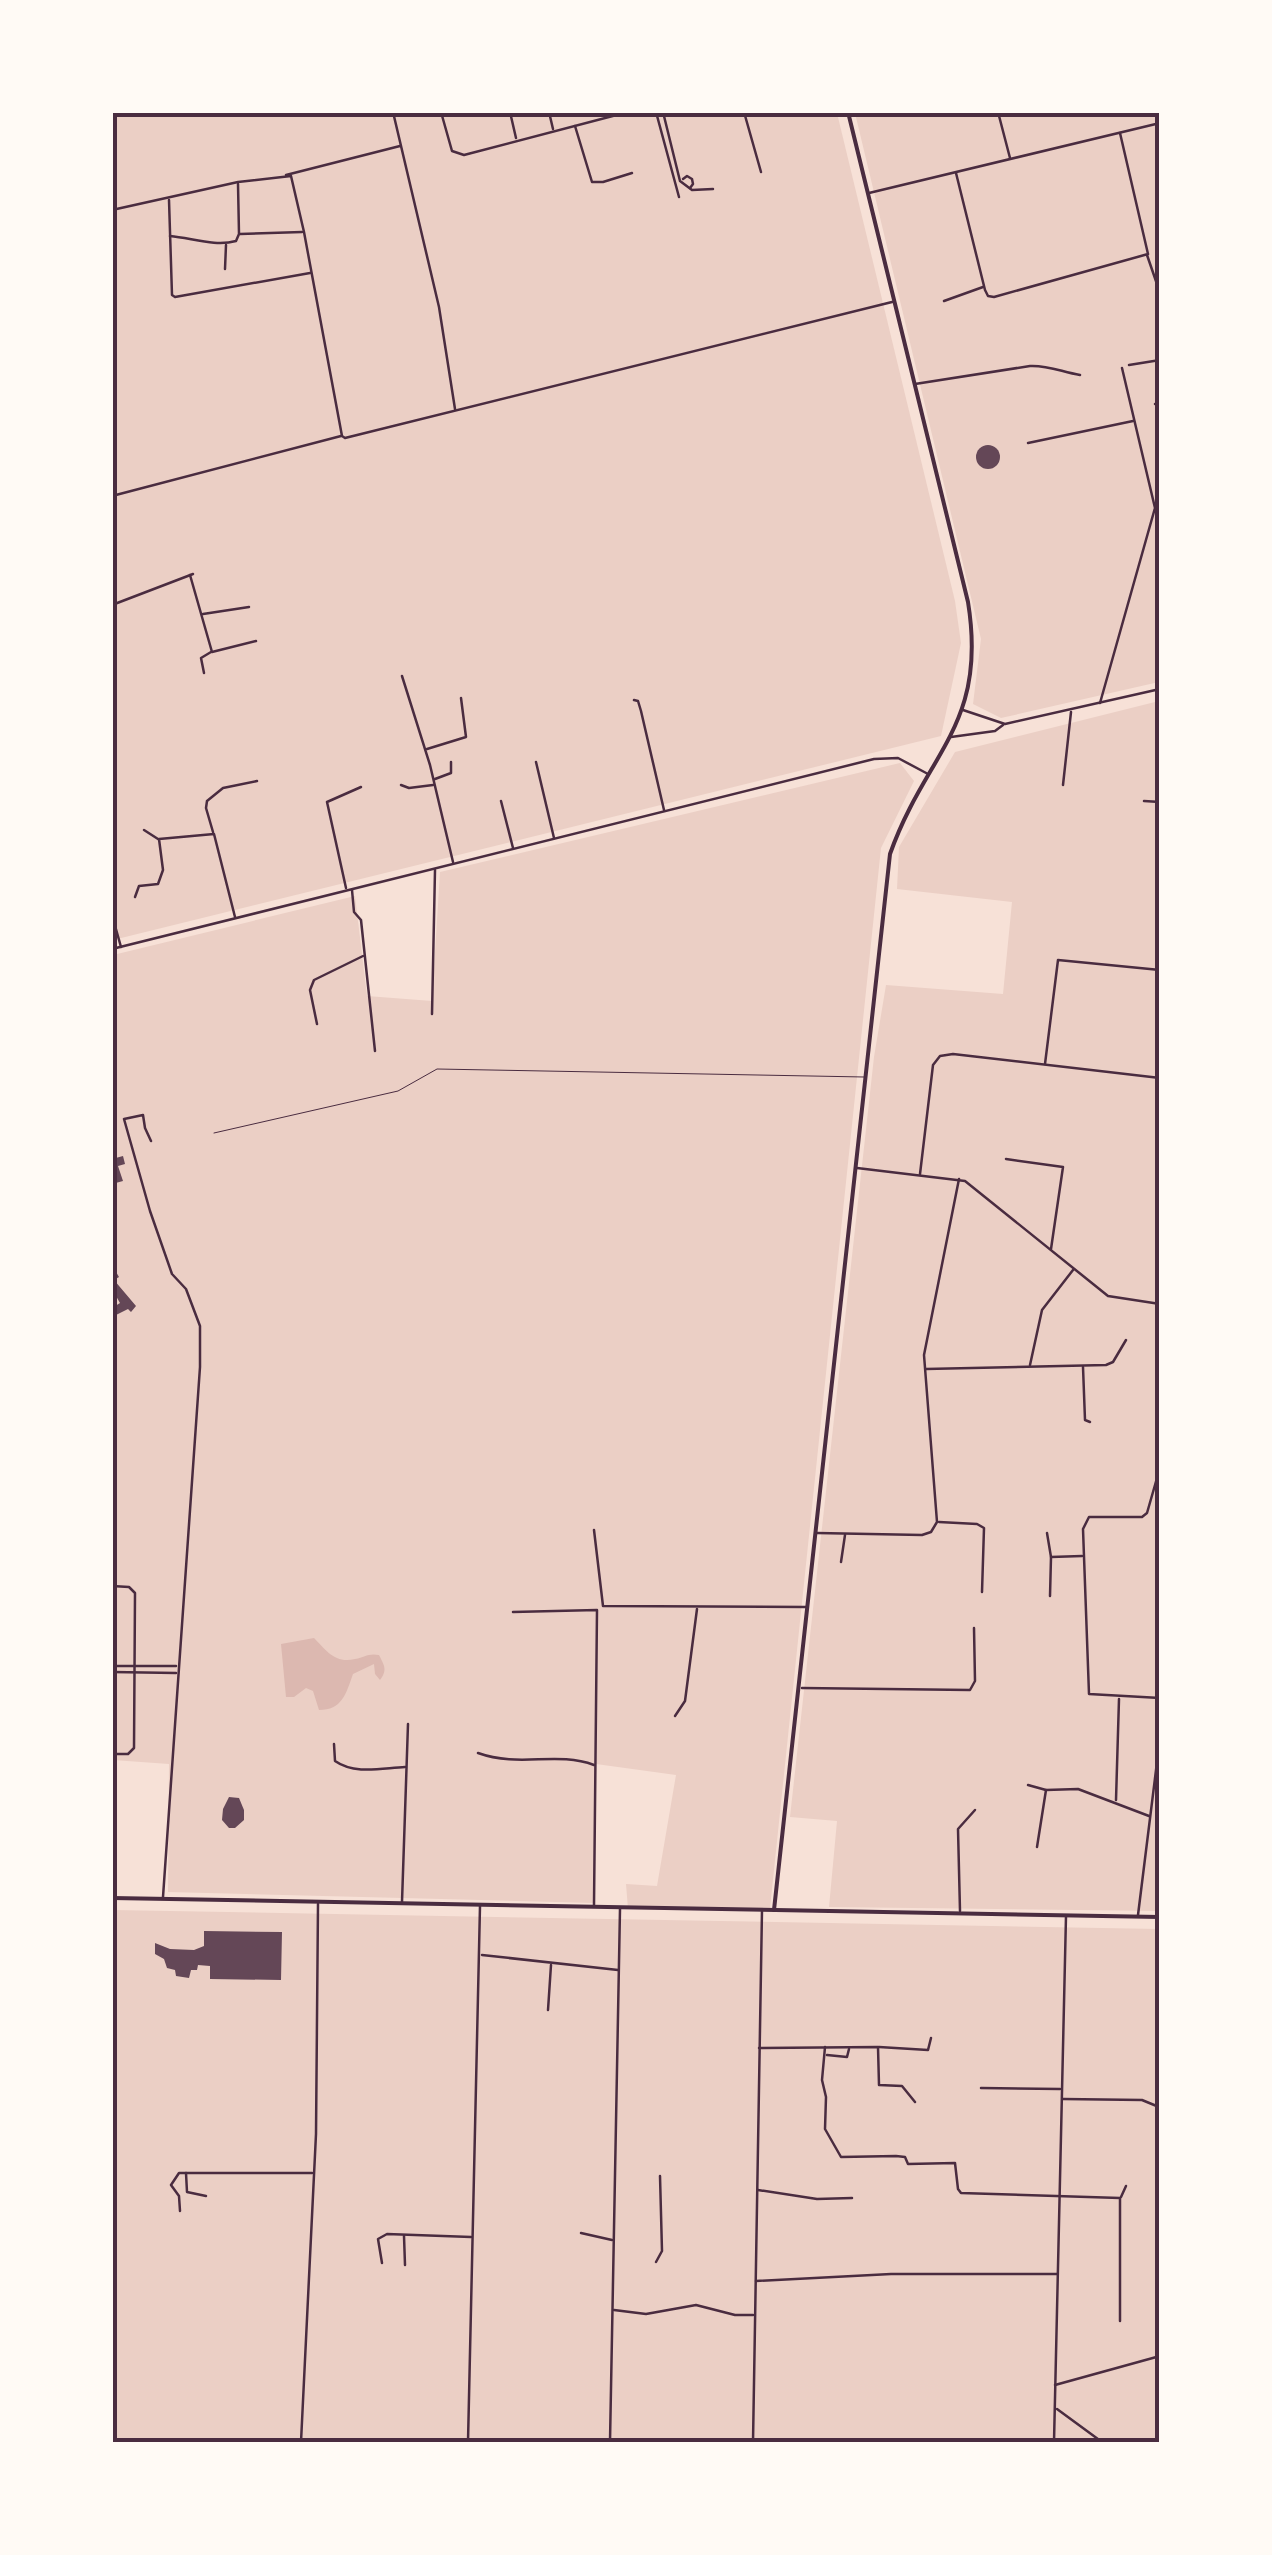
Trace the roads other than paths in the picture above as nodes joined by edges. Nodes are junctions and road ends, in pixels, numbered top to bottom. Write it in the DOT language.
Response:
graph roads {
  1 [pos="392,112"];
  2 [pos="441,112"];
  3 [pos="510,112"];
  4 [pos="549,112"];
  5 [pos="628,112"];
  6 [pos="656,112"];
  7 [pos="663,112"];
  8 [pos="744,112"];
  9 [pos="848,112"];
  10 [pos="998,112"];
  11 [pos="1160,123"];
  12 [pos="575,125"];
  13 [pos="554,130"];
  14 [pos="1120,133"];
  15 [pos="517,139"];
  16 [pos="401,146"];
  17 [pos="1010,159"];
  18 [pos="761,172"];
  19 [pos="632,173"];
  20 [pos="956,173"];
  21 [pos="286,175"];
  22 [pos="238,182"];
  23 [pos="682,182"];
  24 [pos="688,188"];
  25 [pos="712,189"];
  26 [pos="866,194"];
  27 [pos="678,197"];
  28 [pos="168,198"];
  29 [pos="112,210"];
  30 [pos="304,232"];
  31 [pos="239,234"];
  32 [pos="168,236"];
  33 [pos="226,244"];
  34 [pos="1147,255"];
  35 [pos="226,268"];
  36 [pos="312,272"];
  37 [pos="984,286"];
  38 [pos="1158,287"];
  39 [pos="894,301"];
  40 [pos="944,301"];
  41 [pos="1160,360"];
  42 [pos="1129,366"];
  43 [pos="1122,368"];
  44 [pos="1080,375"];
  45 [pos="914,384"];
  46 [pos="455,411"];
  47 [pos="1135,421"];
  48 [pos="342,436"];
  49 [pos="1028,443"];
  50 [pos="112,496"];
  51 [pos="112,605"];
  52 [pos="249,607"];
  53 [pos="202,614"];
  54 [pos="256,641"];
  55 [pos="212,652"];
  56 [pos="204,672"];
  57 [pos="402,676"];
  58 [pos="1160,688"];
  59 [pos="461,698"];
  60 [pos="634,700"];
  61 [pos="1100,704"];
  62 [pos="963,710"];
  63 [pos="1071,711"];
  64 [pos="1005,724"];
  65 [pos="952,738"];
  66 [pos="425,750"];
  67 [pos="451,762"];
  68 [pos="536,762"];
  69 [pos="450,774"];
  70 [pos="930,774"];
  71 [pos="433,779"];
  72 [pos="257,780"];
  73 [pos="452,783"];
  74 [pos="401,785"];
  75 [pos="435,785"];
  76 [pos="1063,785"];
  77 [pos="362,787"];
  78 [pos="1144,800"];
  79 [pos="501,801"];
  80 [pos="1160,802"];
  81 [pos="664,812"];
  82 [pos="144,830"];
  83 [pos="214,834"];
  84 [pos="160,839"];
  85 [pos="555,839"];
  86 [pos="514,849"];
  87 [pos="454,864"];
  88 [pos="435,868"];
  89 [pos="349,889"];
  90 [pos="135,897"];
  91 [pos="112,915"];
  92 [pos="236,918"];
  93 [pos="121,946"];
  94 [pos="112,949"];
  95 [pos="365,956"];
  96 [pos="1160,970"];
  97 [pos="432,1014"];
  98 [pos="317,1024"];
  99 [pos="375,1051"];
  100 [pos="1045,1065"];
  101 [pos="865,1076"];
  102 [pos="1160,1078"];
  103 [pos="214,1134"];
  104 [pos="151,1141"];
  105 [pos="1006,1159"];
  106 [pos="858,1168"];
  107 [pos="920,1174"];
  108 [pos="959,1179"];
  109 [pos="1051,1250"];
  110 [pos="1074,1269"];
  111 [pos="1160,1295"];
  112 [pos="1159,1304"];
  113 [pos="1126,1340"];
  114 [pos="1029,1366"];
  115 [pos="1083,1366"];
  116 [pos="925,1369"];
  117 [pos="1090,1422"];
  118 [pos="1159,1471"];
  119 [pos="937,1522"];
  120 [pos="594,1530"];
  121 [pos="815,1533"];
  122 [pos="1046,1533"];
  123 [pos="845,1534"];
  124 [pos="1083,1556"];
  125 [pos="1051,1557"];
  126 [pos="841,1562"];
  127 [pos="112,1586"];
  128 [pos="982,1592"];
  129 [pos="1050,1596"];
  130 [pos="808,1607"];
  131 [pos="697,1608"];
  132 [pos="513,1612"];
  133 [pos="974,1628"];
  134 [pos="112,1666"];
  135 [pos="134,1666"];
  136 [pos="177,1666"];
  137 [pos="112,1672"];
  138 [pos="134,1672"];
  139 [pos="176,1673"];
  140 [pos="800,1688"];
  141 [pos="1119,1697"];
  142 [pos="1160,1698"];
  143 [pos="675,1716"];
  144 [pos="408,1724"];
  145 [pos="1160,1738"];
  146 [pos="334,1744"];
  147 [pos="112,1754"];
  148 [pos="478,1754"];
  149 [pos="596,1765"];
  150 [pos="406,1767"];
  151 [pos="1028,1785"];
  152 [pos="1046,1790"];
  153 [pos="1152,1802"];
  154 [pos="1160,1802"];
  155 [pos="1116,1804"];
  156 [pos="975,1810"];
  157 [pos="1150,1817"];
  158 [pos="1037,1847"];
  159 [pos="112,1898"];
  160 [pos="163,1899"];
  161 [pos="318,1902"];
  162 [pos="402,1904"];
  163 [pos="480,1905"];
  164 [pos="594,1907"];
  165 [pos="620,1909"];
  166 [pos="762,1910"];
  167 [pos="774,1910"];
  168 [pos="961,1914"];
  169 [pos="1066,1916"];
  170 [pos="1138,1917"];
  171 [pos="1160,1917"];
  172 [pos="479,1955"];
  173 [pos="551,1963"];
  174 [pos="619,1970"];
  175 [pos="548,2010"];
  176 [pos="931,2038"];
  177 [pos="825,2047"];
  178 [pos="848,2047"];
  179 [pos="878,2047"];
  180 [pos="758,2048"];
  181 [pos="827,2055"];
  182 [pos="981,2088"];
  183 [pos="1061,2089"];
  184 [pos="1062,2100"];
  185 [pos="915,2102"];
  186 [pos="1159,2108"];
  187 [pos="186,2171"];
  188 [pos="314,2173"];
  189 [pos="660,2176"];
  190 [pos="1126,2186"];
  191 [pos="756,2190"];
  192 [pos="206,2196"];
  193 [pos="1060,2196"];
  194 [pos="852,2198"];
  195 [pos="1120,2198"];
  196 [pos="180,2211"];
  197 [pos="581,2233"];
  198 [pos="404,2234"];
  199 [pos="472,2237"];
  200 [pos="614,2240"];
  201 [pos="382,2262"];
  202 [pos="656,2262"];
  203 [pos="405,2266"];
  204 [pos="112,2272"];
  205 [pos="1058,2274"];
  206 [pos="754,2281"];
  207 [pos="112,2287"];
  208 [pos="613,2310"];
  209 [pos="754,2315"];
  210 [pos="1120,2322"];
  211 [pos="1160,2356"];
  212 [pos="1055,2386"];
  213 [pos="1055,2408"];
  214 [pos="300,2442"];
  215 [pos="468,2442"];
  216 [pos="562,2442"];
  217 [pos="571,2442"];
  218 [pos="610,2442"];
  219 [pos="753,2442"];
  220 [pos="1054,2442"];
  221 [pos="1102,2442"];
  1 -- 16 [label="street"];
  2 -- 15 [label="street"];
  3 -- 15 [label="street"];
  4 -- 13 [label="street"];
  5 -- 12 [label="street"];
  6 -- 27 [label="street"];
  7 -- 23 [label="street"];
  8 -- 18 [label="street"];
  9 -- 26 [label="street"];
  10 -- 17 [label="street"];
  11 -- 14 [label="street"];
  12 -- 13 [label="street"];
  12 -- 19 [label="street"];
  13 -- 15 [label="street"];
  14 -- 17 [label="street"];
  14 -- 34 [label="street"];
  16 -- 21 [label="street"];
  16 -- 46 [label="street"];
  17 -- 20 [label="street"];
  20 -- 26 [label="street"];
  20 -- 37 [label="street"];
  21 -- 22 [label="street"];
  21 -- 30 [label="street"];
  22 -- 28 [label="street"];
  22 -- 31 [label="street"];
  23 -- 24 [label="street"];
  23 -- 24 [label="street"];
  24 -- 25 [label="street"];
  26 -- 39 [label="street"];
  28 -- 29 [label="street"];
  28 -- 32 [label="street"];
  30 -- 31 [label="street"];
  30 -- 36 [label="street"];
  31 -- 33 [label="street"];
  32 -- 33 [label="street"];
  32 -- 36 [label="street"];
  33 -- 35 [label="street"];
  34 -- 37 [label="street"];
  34 -- 38 [label="street"];
  36 -- 48 [label="street"];
  37 -- 40 [label="street"];
  39 -- 45 [label="street"];
  39 -- 46 [label="street"];
  41 -- 42 [label="street"];
  43 -- 47 [label="street"];
  44 -- 45 [label="street"];
  45 -- 62 [label="street"];
  46 -- 48 [label="street"];
  47 -- 49 [label="street"];
  47 -- 61 [label="street"];
  48 -- 50 [label="street"];
  51 -- 53 [label="street"];
  52 -- 53 [label="street"];
  53 -- 55 [label="street"];
  54 -- 55 [label="street"];
  55 -- 56 [label="street"];
  57 -- 66 [label="street"];
  58 -- 61 [label="street"];
  59 -- 66 [label="street"];
  60 -- 81 [label="street"];
  61 -- 63 [label="street"];
  62 -- 64 [label="street"];
  62 -- 65 [label="street"];
  63 -- 64 [label="street"];
  63 -- 76 [label="street"];
  64 -- 65 [label="street"];
  65 -- 70 [label="street"];
  66 -- 71 [label="street"];
  67 -- 69 [label="street"];
  68 -- 85 [label="street"];
  69 -- 71 [label="street"];
  69 -- 73 [label="street"];
  70 -- 81 [label="street"];
  70 -- 101 [label="street"];
  71 -- 75 [label="street"];
  72 -- 83 [label="street"];
  74 -- 75 [label="street"];
  75 -- 87 [label="street"];
  77 -- 89 [label="street"];
  78 -- 80 [label="street"];
  79 -- 86 [label="street"];
  81 -- 85 [label="street"];
  82 -- 84 [label="street"];
  83 -- 84 [label="street"];
  83 -- 92 [label="street"];
  84 -- 90 [label="street"];
  85 -- 86 [label="street"];
  86 -- 87 [label="street"];
  87 -- 88 [label="street"];
  88 -- 89 [label="street"];
  88 -- 97 [label="street"];
  89 -- 92 [label="street"];
  89 -- 95 [label="street"];
  91 -- 93 [label="street"];
  92 -- 93 [label="street"];
  93 -- 94 [label="street"];
  95 -- 98 [label="street"];
  95 -- 99 [label="street"];
  96 -- 100 [label="street"];
  100 -- 102 [label="street"];
  100 -- 107 [label="street"];
  101 -- 103 [label="lane"];
  101 -- 106 [label="street"];
  104 -- 136 [label="street"];
  105 -- 109 [label="street"];
  106 -- 107 [label="street"];
  106 -- 121 [label="street"];
  107 -- 108 [label="street"];
  108 -- 109 [label="street"];
  108 -- 116 [label="street"];
  109 -- 110 [label="street"];
  110 -- 112 [label="street"];
  110 -- 114 [label="street"];
  111 -- 112 [label="street"];
  113 -- 115 [label="street"];
  114 -- 115 [label="street"];
  114 -- 116 [label="street"];
  115 -- 117 [label="street"];
  116 -- 119 [label="street"];
  118 -- 124 [label="street"];
  119 -- 123 [label="street"];
  119 -- 128 [label="street"];
  120 -- 131 [label="street"];
  121 -- 123 [label="street"];
  121 -- 130 [label="street"];
  122 -- 125 [label="street"];
  123 -- 126 [label="street"];
  124 -- 125 [label="street"];
  124 -- 141 [label="street"];
  125 -- 129 [label="street"];
  127 -- 135 [label="street"];
  130 -- 131 [label="street"];
  130 -- 140 [label="street"];
  131 -- 143 [label="street"];
  132 -- 149 [label="street"];
  133 -- 140 [label="street"];
  134 -- 135 [label="street"];
  135 -- 136 [label="street"];
  135 -- 138 [label="street"];
  136 -- 139 [label="street"];
  137 -- 138 [label="street"];
  138 -- 139 [label="street"];
  138 -- 147 [label="street"];
  139 -- 160 [label="street"];
  140 -- 167 [label="street"];
  141 -- 142 [label="street"];
  141 -- 155 [label="street"];
  144 -- 150 [label="street"];
  145 -- 153 [label="street"];
  146 -- 150 [label="street"];
  148 -- 149 [label="street"];
  149 -- 164 [label="street"];
  150 -- 162 [label="street"];
  151 -- 152 [label="street"];
  152 -- 155 [label="street"];
  152 -- 158 [label="street"];
  153 -- 154 [label="street"];
  153 -- 157 [label="street"];
  155 -- 157 [label="street"];
  156 -- 168 [label="street"];
  157 -- 170 [label="street"];
  159 -- 160 [label="street"];
  160 -- 161 [label="street"];
  161 -- 162 [label="street"];
  161 -- 188 [label="street"];
  162 -- 163 [label="street"];
  163 -- 164 [label="street"];
  163 -- 172 [label="street"];
  164 -- 165 [label="street"];
  165 -- 166 [label="street"];
  165 -- 174 [label="street"];
  166 -- 167 [label="street"];
  166 -- 180 [label="street"];
  167 -- 168 [label="street"];
  168 -- 169 [label="street"];
  169 -- 170 [label="street"];
  169 -- 183 [label="street"];
  170 -- 171 [label="street"];
  172 -- 173 [label="street"];
  172 -- 199 [label="street"];
  173 -- 174 [label="street"];
  173 -- 175 [label="street"];
  174 -- 200 [label="street"];
  176 -- 179 [label="street"];
  177 -- 178 [label="street"];
  177 -- 180 [label="street"];
  177 -- 193 [label="street"];
  178 -- 179 [label="street"];
  178 -- 181 [label="street"];
  179 -- 185 [label="street"];
  180 -- 191 [label="street"];
  182 -- 183 [label="street"];
  183 -- 184 [label="street"];
  184 -- 186 [label="street"];
  184 -- 193 [label="street"];
  187 -- 188 [label="street"];
  187 -- 192 [label="street"];
  187 -- 196 [label="street"];
  188 -- 214 [label="street"];
  189 -- 202 [label="street"];
  190 -- 195 [label="street"];
  191 -- 194 [label="street"];
  191 -- 206 [label="street"];
  193 -- 195 [label="street"];
  193 -- 205 [label="street"];
  195 -- 210 [label="street"];
  197 -- 200 [label="street"];
  198 -- 199 [label="street"];
  198 -- 201 [label="street"];
  198 -- 203 [label="street"];
  199 -- 215 [label="street"];
  200 -- 208 [label="street"];
  204 -- 207 [label="street"];
  205 -- 206 [label="street"];
  205 -- 212 [label="street"];
  206 -- 209 [label="street"];
  208 -- 209 [label="street"];
  208 -- 218 [label="street"];
  209 -- 219 [label="street"];
  211 -- 212 [label="street"];
  212 -- 213 [label="street"];
  213 -- 220 [label="street"];
  213 -- 221 [label="street"];
  216 -- 217 [label="street"];
}
